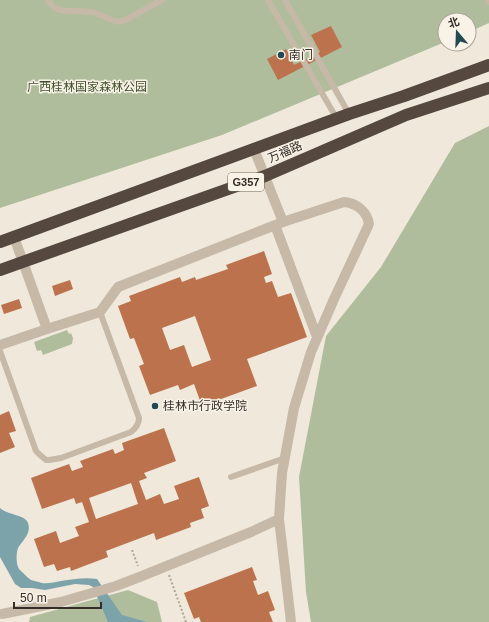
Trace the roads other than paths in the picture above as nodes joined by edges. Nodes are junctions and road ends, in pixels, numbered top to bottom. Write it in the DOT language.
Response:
graph roads {
  1 [pos="48,0"];
  2 [pos="162,0"];
  3 [pos="268,0"];
  4 [pos="285,0"];
  5 [pos="489,65"];
  6 [pos="489,88"];
  7 [pos="343,116"];
  8 [pos="254,149"];
  9 [pos="265,176"];
  10 [pos="279,224"];
  11 [pos="14,237"];
  12 [pos="0,242"];
  13 [pos="23,262"];
  14 [pos="0,270"];
  15 [pos="100,312"];
  16 [pos="47,329"];
  17 [pos="317,337"];
  18 [pos="0,345"];
  19 [pos="0,351"];
  20 [pos="285,458"];
  21 [pos="231,477"];
  22 [pos="279,519"];
  23 [pos="3,616"];
  24 [pos="291,622"];
  1 -- 2 [label="lane"];
  3 -- 7 [label="lane"];
  4 -- 7 [label="lane"];
  5 -- 7 [label="highway, 万福路 / G357"];
  6 -- 9 [label="highway, 万福路 / G357"];
  7 -- 8 [label="highway, 万福路 / G357"];
  8 -- 9 [label="street"];
  8 -- 11 [label="highway, 万福路 / G357"];
  9 -- 10 [label="street"];
  9 -- 13 [label="highway, 万福路 / G357"];
  10 -- 15 [label="street"];
  10 -- 17 [label="street"];
  10 -- 17 [label="street"];
  11 -- 12 [label="highway, 万福路 / G357"];
  11 -- 13 [label="street"];
  13 -- 14 [label="highway, 万福路 / G357"];
  13 -- 16 [label="street"];
  15 -- 16 [label="street"];
  15 -- 19 [label="lane"];
  16 -- 18 [label="street"];
  17 -- 20 [label="street"];
  20 -- 21 [label="lane"];
  20 -- 22 [label="street"];
  22 -- 23 [label="street"];
  22 -- 24 [label="street"];
}
